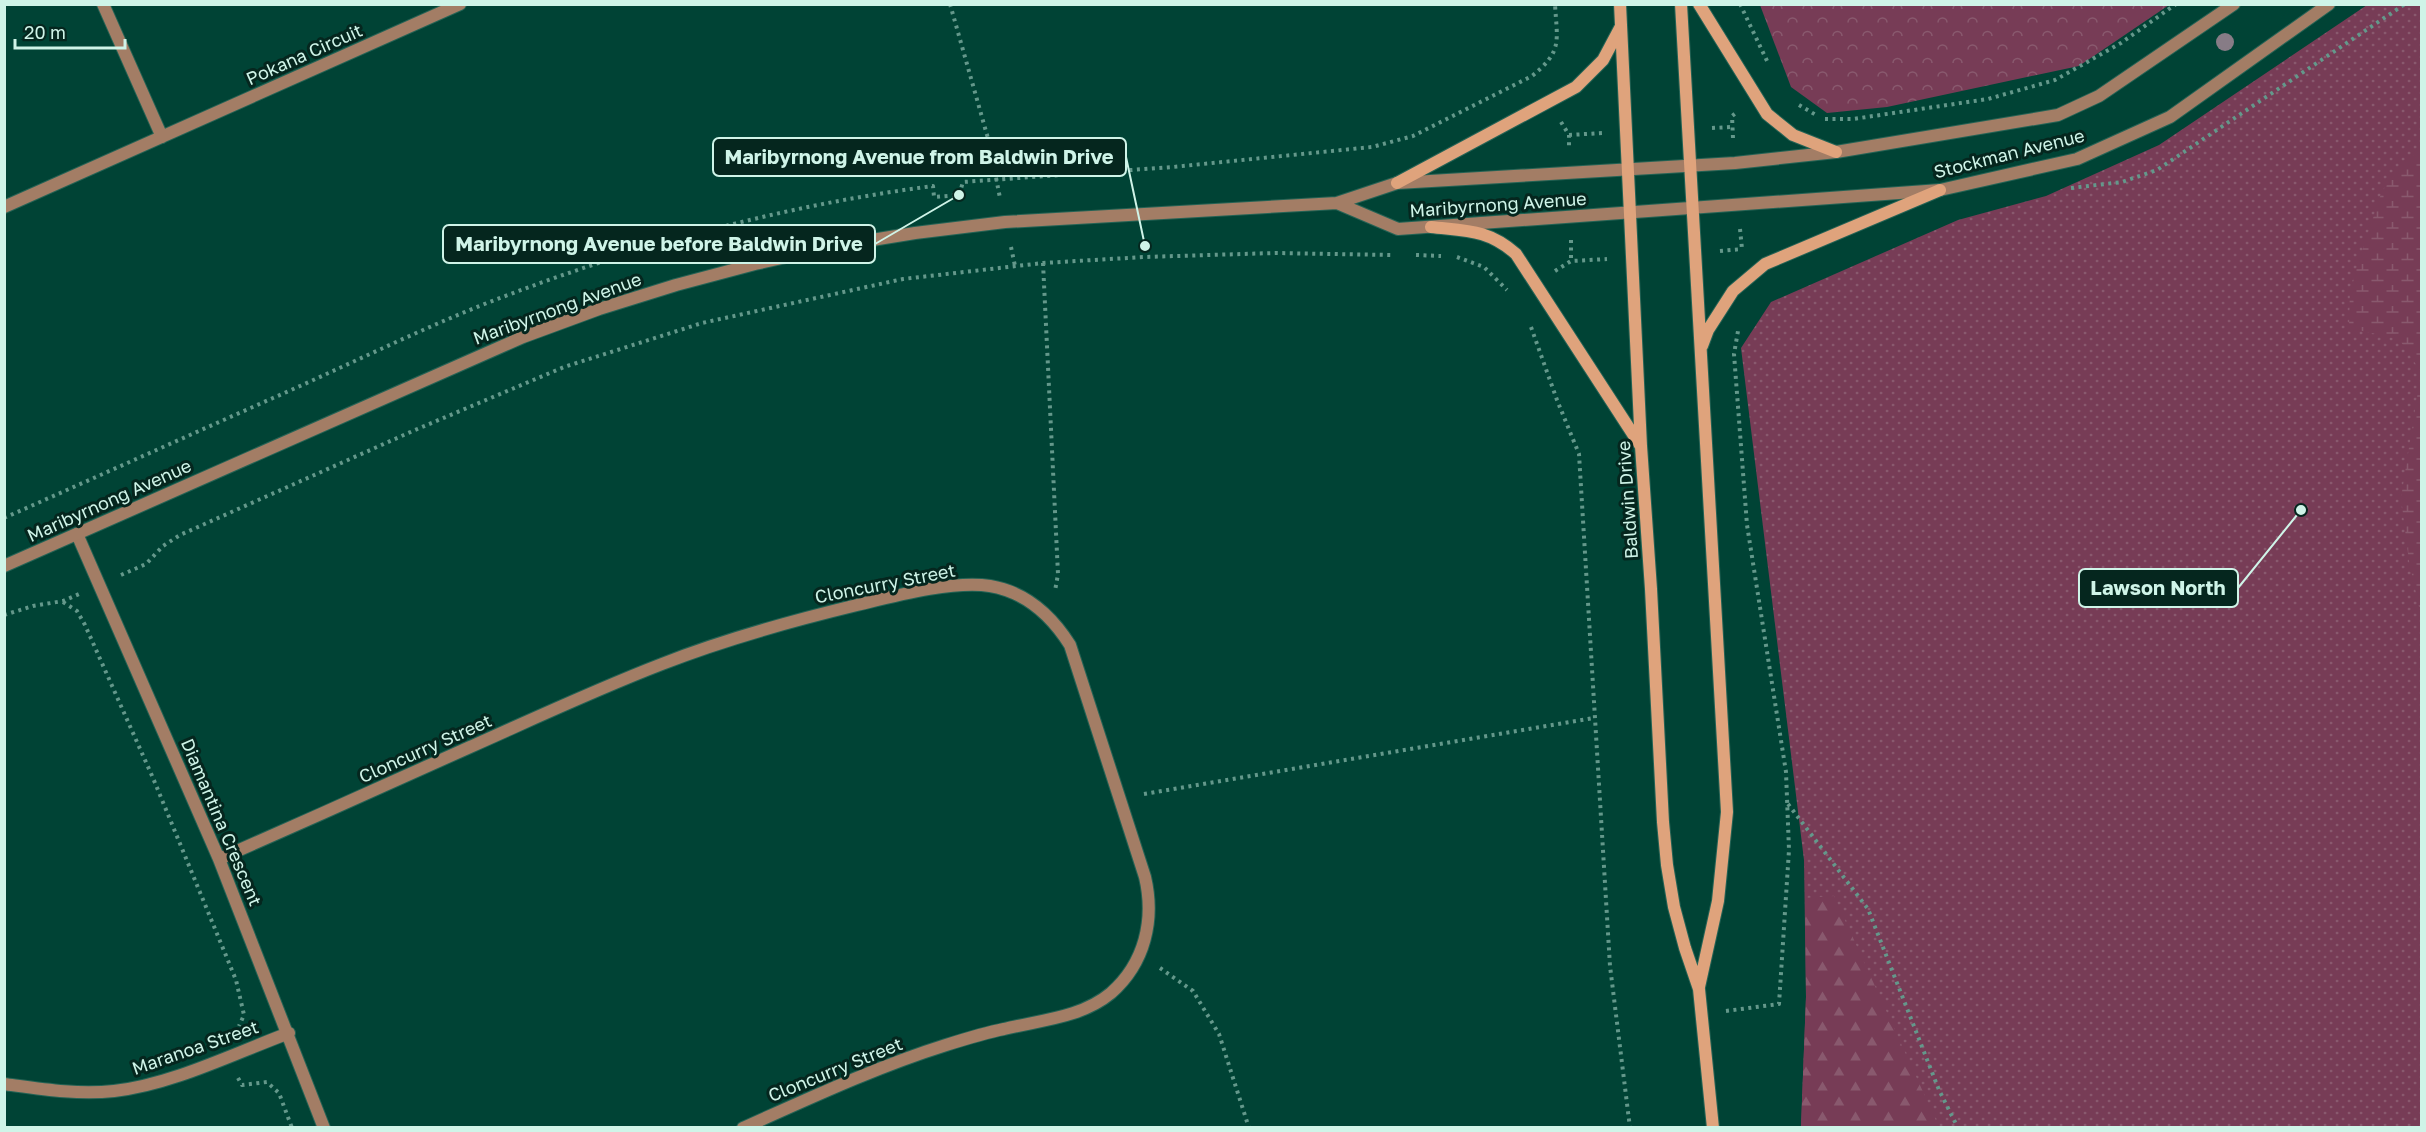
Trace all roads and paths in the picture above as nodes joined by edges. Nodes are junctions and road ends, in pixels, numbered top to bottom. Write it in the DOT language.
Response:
graph roads {
  1 [pos="103,4"];
  2 [pos="460,4"];
  3 [pos="950,4"];
  4 [pos="1555,4"];
  5 [pos="1620,4"];
  6 [pos="1681,4"];
  7 [pos="1699,4"];
  8 [pos="1740,4"];
  9 [pos="2176,4"];
  10 [pos="2234,4"];
  11 [pos="2329,4"];
  12 [pos="2405,4"];
  13 [pos="1621,26"];
  14 [pos="1772,71"];
  15 [pos="1532,76"];
  16 [pos="1796,103"];
  17 [pos="162,137"];
  18 [pos="1836,152"];
  19 [pos="1690,165"];
  20 [pos="1629,169"];
  21 [pos="1397,183"];
  22 [pos="2069,189"];
  23 [pos="1940,190"];
  24 [pos="999,193"];
  25 [pos="1337,203"];
  26 [pos="4,207"];
  27 [pos="1692,208"];
  28 [pos="1631,213"];
  29 [pos="1431,227"];
  30 [pos="1753,248"];
  31 [pos="1694,252"];
  32 [pos="1399,255"];
  33 [pos="1410,255"];
  34 [pos="1444,256"];
  35 [pos="1455,256"];
  36 [pos="1633,257"];
  37 [pos="1571,261"];
  38 [pos="1043,263"];
  39 [pos="1513,296"];
  40 [pos="1740,323"];
  41 [pos="1530,325"];
  42 [pos="1700,351"];
  43 [pos="1641,446"];
  44 [pos="77,534"];
  45 [pos="4,566"];
  46 [pos="132,570"];
  47 [pos="1045,613"];
  48 [pos="4,615"];
  49 [pos="1594,718"];
  50 [pos="1120,799"];
  51 [pos="1787,803"];
  52 [pos="219,859"];
  53 [pos="1140,954"];
  54 [pos="1699,989"];
  55 [pos="241,994"];
  56 [pos="1702,1015"];
  57 [pos="289,1033"];
  58 [pos="4,1084"];
  59 [pos="324,1128"];
  60 [pos="743,1128"];
  61 [pos="1249,1128"];
  62 [pos="1630,1128"];
  63 [pos="1713,1128"];
  64 [pos="1958,1128"];
  1 -- 17 [label="street"];
  2 -- 17 [label="street, Pokana Circuit"];
  3 -- 24 [label="path"];
  4 -- 15 [label="path"];
  5 -- 13 [label="main road, Baldwin Drive"];
  6 -- 19 [label="main road, Baldwin Drive"];
  7 -- 18 [label="main road"];
  8 -- 14 [label="path"];
  9 -- 16 [label="path"];
  10 -- 18 [label="street, Stockman Avenue"];
  11 -- 23 [label="street, Stockman Avenue"];
  12 -- 22 [label="path"];
  13 -- 20 [label="main road, Baldwin Drive"];
  13 -- 21 [label="main road"];
  17 -- 26 [label="street, Pokana Circuit"];
  18 -- 19 [label="street, Stockman Avenue"];
  19 -- 20 [label="street, Maribyrnong Avenue"];
  19 -- 27 [label="main road, Baldwin Drive"];
  20 -- 21 [label="street, Maribyrnong Avenue"];
  20 -- 28 [label="main road, Baldwin Drive"];
  21 -- 25 [label="street, Maribyrnong Avenue"];
  23 -- 27 [label="street, Stockman Avenue"];
  23 -- 42 [label="main road"];
  25 -- 29 [label="street, Maribyrnong Avenue"];
  25 -- 44 [label="street, Maribyrnong Avenue"];
  27 -- 28 [label="street, Stockman Avenue"];
  27 -- 31 [label="main road, Baldwin Drive"];
  28 -- 29 [label="street, Maribyrnong Avenue"];
  28 -- 36 [label="main road, Baldwin Drive"];
  29 -- 43 [label="main road"];
  30 -- 31 [label="path"];
  31 -- 42 [label="main road, Baldwin Drive"];
  32 -- 38 [label="path"];
  33 -- 34 [label="path"];
  35 -- 39 [label="path"];
  36 -- 37 [label="path"];
  36 -- 43 [label="main road, Baldwin Drive"];
  38 -- 46 [label="path"];
  38 -- 47 [label="path"];
  40 -- 51 [label="path"];
  41 -- 49 [label="path"];
  42 -- 54 [label="main road, Baldwin Drive"];
  43 -- 54 [label="main road, Baldwin Drive"];
  44 -- 45 [label="street, Maribyrnong Avenue"];
  44 -- 52 [label="street, Diamantina Crescent"];
  47 -- 50 [label="street, Cloncurry Street"];
  47 -- 52 [label="street, Cloncurry Street"];
  48 -- 55 [label="path"];
  49 -- 50 [label="path"];
  49 -- 62 [label="path"];
  50 -- 53 [label="street, Cloncurry Street"];
  51 -- 56 [label="path"];
  51 -- 64 [label="path"];
  52 -- 57 [label="street, Diamantina Crescent"];
  53 -- 60 [label="street, Cloncurry Street"];
  53 -- 61 [label="path"];
  54 -- 56 [label="main road, Baldwin Drive"];
  56 -- 63 [label="main road, Baldwin Drive"];
  57 -- 58 [label="street, Maranoa Street"];
  57 -- 59 [label="street, Diamantina Crescent"];
}
